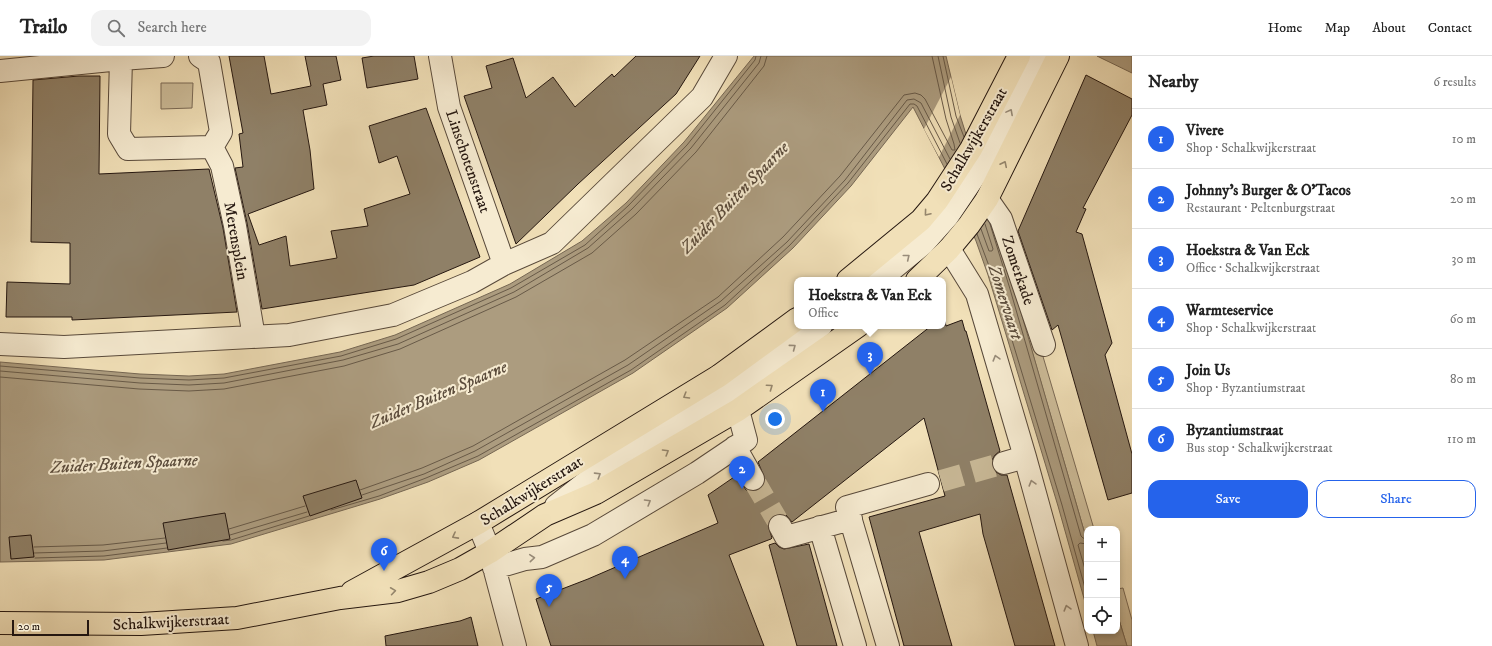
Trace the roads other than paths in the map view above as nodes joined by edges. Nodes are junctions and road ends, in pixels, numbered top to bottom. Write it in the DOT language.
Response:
graph roads {
  1 [pos="163,56"];
  2 [pos="200,56"];
  3 [pos="440,56"];
  4 [pos="726,56"];
  5 [pos="1019,56"];
  6 [pos="1039,56"];
  7 [pos="1058,56"];
  8 [pos="121,59"];
  9 [pos="0,71"];
  10 [pos="212,147"];
  11 [pos="955,192"];
  12 [pos="987,199"];
  13 [pos="949,249"];
  14 [pos="504,264"];
  15 [pos="852,277"];
  16 [pos="882,277"];
  17 [pos="920,277"];
  18 [pos="794,321"];
  19 [pos="818,329"];
  20 [pos="853,329"];
  21 [pos="254,337"];
  22 [pos="0,344"];
  23 [pos="1044,344"];
  24 [pos="719,376"];
  25 [pos="733,402"];
  26 [pos="735,447"];
  27 [pos="1025,458"];
  28 [pos="1004,463"];
  29 [pos="753,479"];
  30 [pos="936,482"];
  31 [pos="851,519"];
  32 [pos="478,523"];
  33 [pos="780,526"];
  34 [pos="820,527"];
  35 [pos="830,559"];
  36 [pos="492,560"];
  37 [pos="340,598"];
  38 [pos="0,623"];
  39 [pos="886,639"];
  40 [pos="515,646"];
  41 [pos="855,646"];
  42 [pos="1077,646"];
  1 -- 8 [label="street"];
  2 -- 10 [label="street"];
  3 -- 14 [label="street, Linschotenstraat"];
  4 -- 14 [label="street"];
  5 -- 11 [label="main road, Schalkwijkerstraat"];
  11 -- 6 [label="street, Schalkwijkerstraat, one-way"];
  12 -- 7 [label="main road, one-way"];
  8 -- 9 [label="street"];
  8 -- 10 [label="street"];
  10 -- 21 [label="street, Merensplein"];
  11 -- 15 [label="main road, Schalkwijkerstraat, one-way"];
  16 -- 11 [label="street, Schalkwijkerstraat, one-way"];
  12 -- 13 [label="main road"];
  12 -- 23 [label="street, Zomerkade"];
  13 -- 17 [label="main road"];
  27 -- 13 [label="street, one-way"];
  14 -- 21 [label="street"];
  18 -- 24 [label="main road, Schalkwijkerstraat"];
  25 -- 19 [label="street, Schalkwijkerstraat, one-way"];
  25 -- 20 [label="main road, Schalkwijkerstraat, one-way"];
  21 -- 22 [label="street"];
  24 -- 25 [label="street, Schalkwijkerstraat"];
  24 -- 32 [label="main road, Schalkwijkerstraat, one-way"];
  25 -- 26 [label="street, Schalkwijkerstraat"];
  36 -- 25 [label="main road, Schalkwijkerstraat, one-way"];
  26 -- 29 [label="street"];
  36 -- 26 [label="street, Schalkwijkerstraat, one-way"];
  27 -- 28 [label="street"];
  42 -- 27 [label="street, one-way"];
  30 -- 31 [label="street"];
  31 -- 34 [label="street"];
  31 -- 39 [label="street"];
  32 -- 36 [label="street"];
  32 -- 37 [label="main road, Schalkwijkerstraat, one-way"];
  33 -- 34 [label="street"];
  34 -- 35 [label="street"];
  35 -- 39 [label="street"];
  35 -- 41 [label="street"];
  37 -- 36 [label="main road, Schalkwijkerstraat, one-way"];
  36 -- 40 [label="street"];
  37 -- 38 [label="main road, Schalkwijkerstraat"];
}
